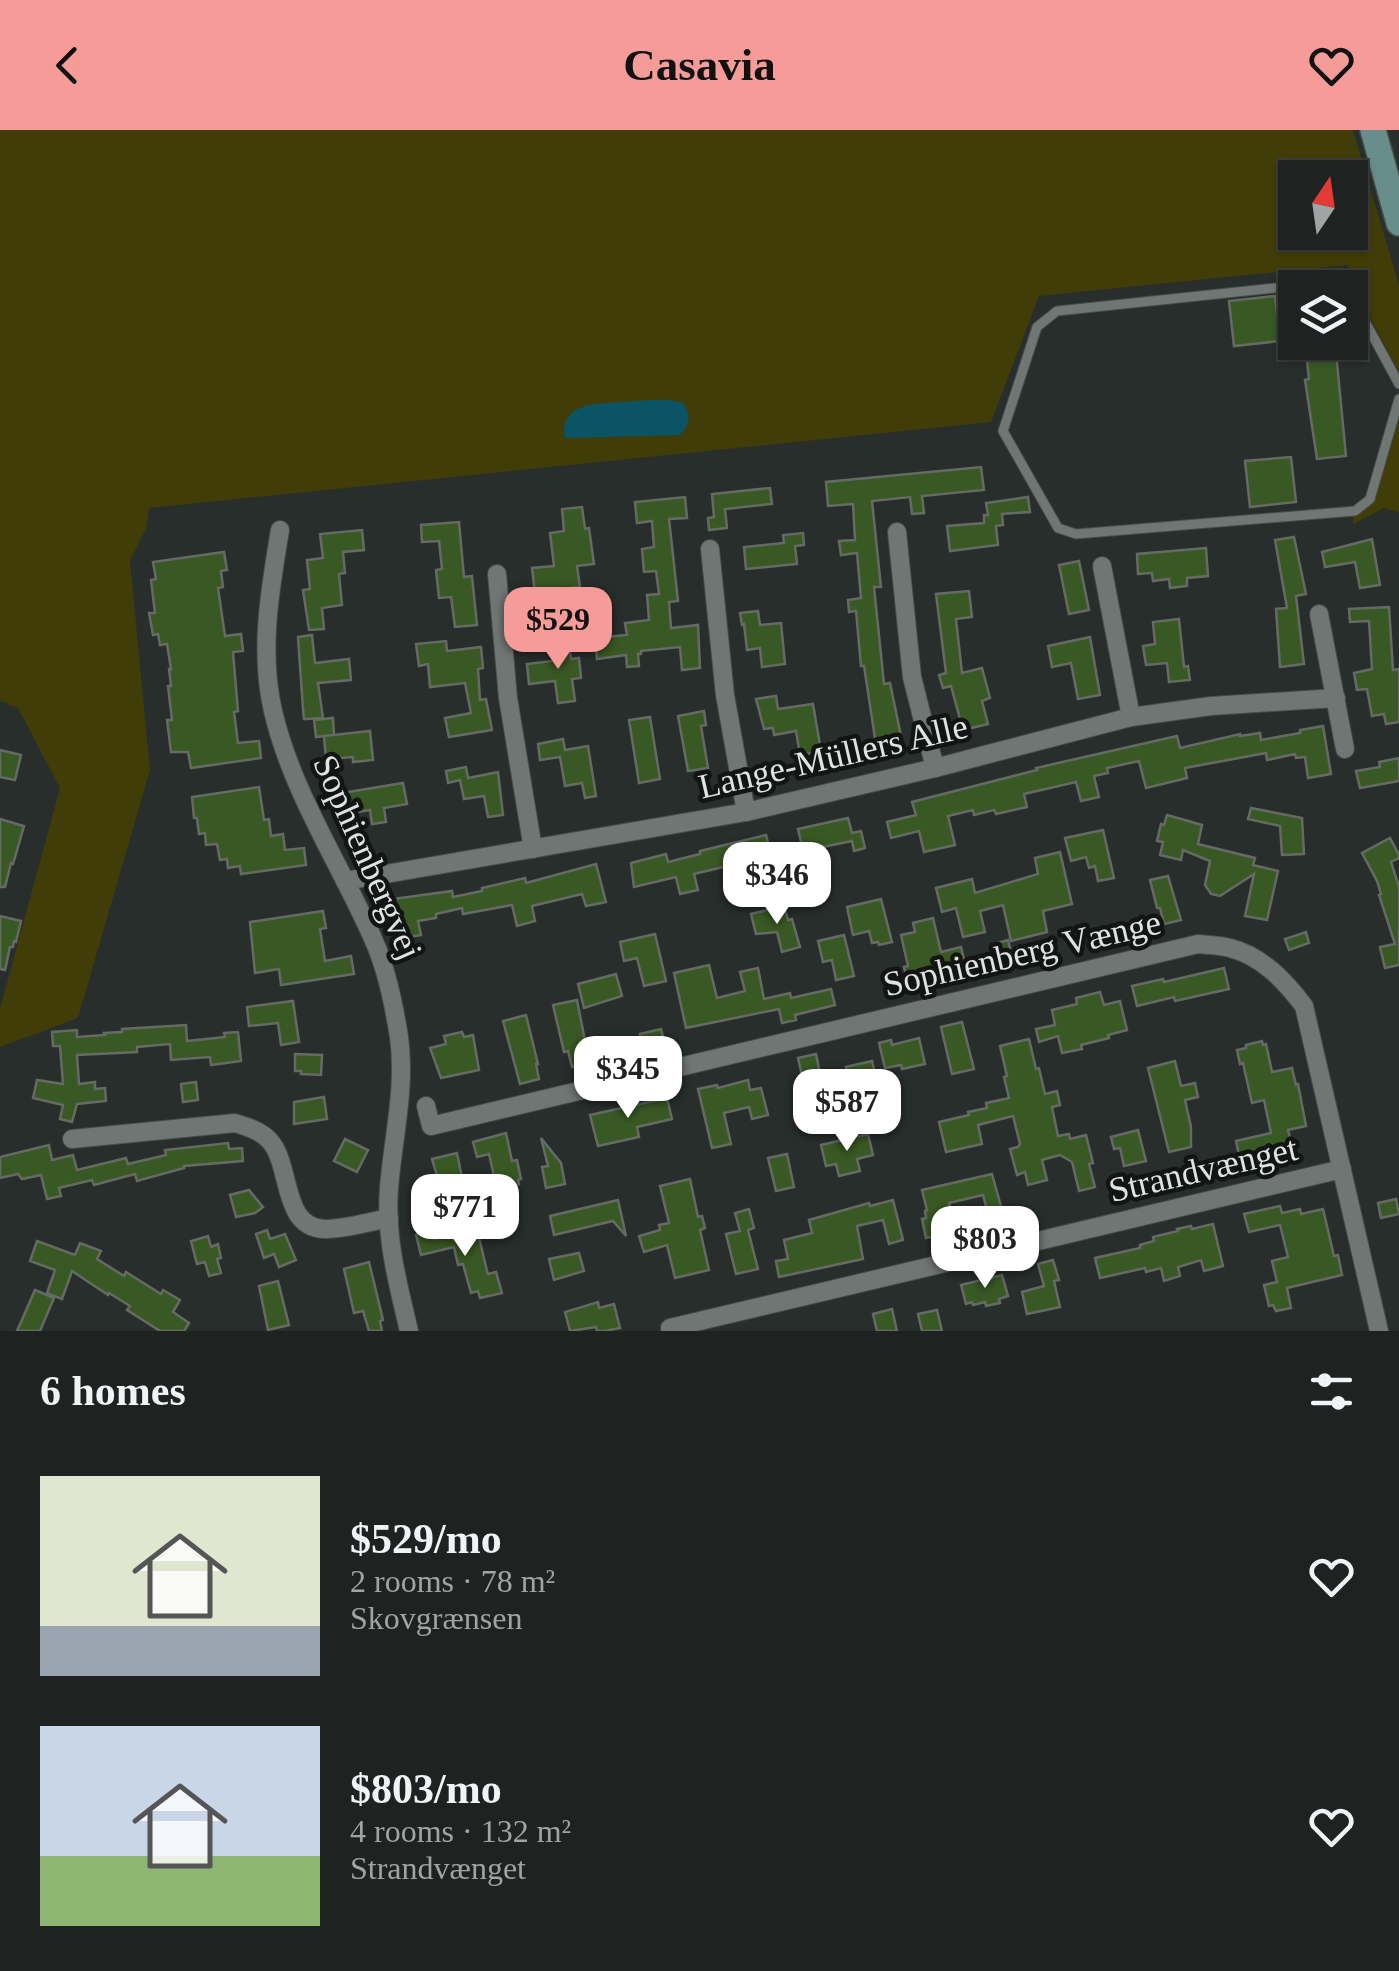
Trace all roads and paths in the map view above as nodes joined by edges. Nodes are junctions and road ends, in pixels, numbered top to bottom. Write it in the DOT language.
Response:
graph roads {
  1 [pos="1373,130"];
  2 [pos="1399,223"];
  3 [pos="1278,288"];
  4 [pos="1368,327"];
  5 [pos="1399,384"];
  6 [pos="1399,399"];
  7 [pos="280,530"];
  8 [pos="897,532"];
  9 [pos="710,548"];
  10 [pos="1102,566"];
  11 [pos="497,574"];
  12 [pos="1319,614"];
  13 [pos="1336,698"];
  14 [pos="1131,717"];
  15 [pos="1345,749"];
  16 [pos="934,768"];
  17 [pos="746,812"];
  18 [pos="533,849"];
  19 [pos="345,881"];
  20 [pos="426,1106"];
  21 [pos="72,1139"];
  22 [pos="1342,1169"];
  23 [pos="388,1218"];
  24 [pos="670,1328"];
  25 [pos="409,1331"];
  26 [pos="1380,1331"];
  1 -- 2 [label="main road"];
  3 -- 6 [label="lane"];
  4 -- 5 [label="lane"];
  7 -- 19 [label="street, Sophienbergvej"];
  8 -- 16 [label="street"];
  9 -- 17 [label="street"];
  10 -- 14 [label="street"];
  11 -- 18 [label="street"];
  12 -- 13 [label="street"];
  13 -- 14 [label="street, Lange-Müllers Alle"];
  13 -- 15 [label="street"];
  14 -- 16 [label="street, Lange-Müllers Alle"];
  16 -- 17 [label="street, Lange-Müllers Alle"];
  17 -- 18 [label="street, Lange-Müllers Alle"];
  18 -- 19 [label="street, Lange-Müllers Alle"];
  19 -- 23 [label="street, Sophienbergvej"];
  20 -- 22 [label="street, Sophienberg Vænge"];
  21 -- 23 [label="street"];
  22 -- 24 [label="street, Strandvænget"];
  22 -- 26 [label="street, Sophienberg Vænge"];
  23 -- 25 [label="street, Sophienbergvej"];
}
